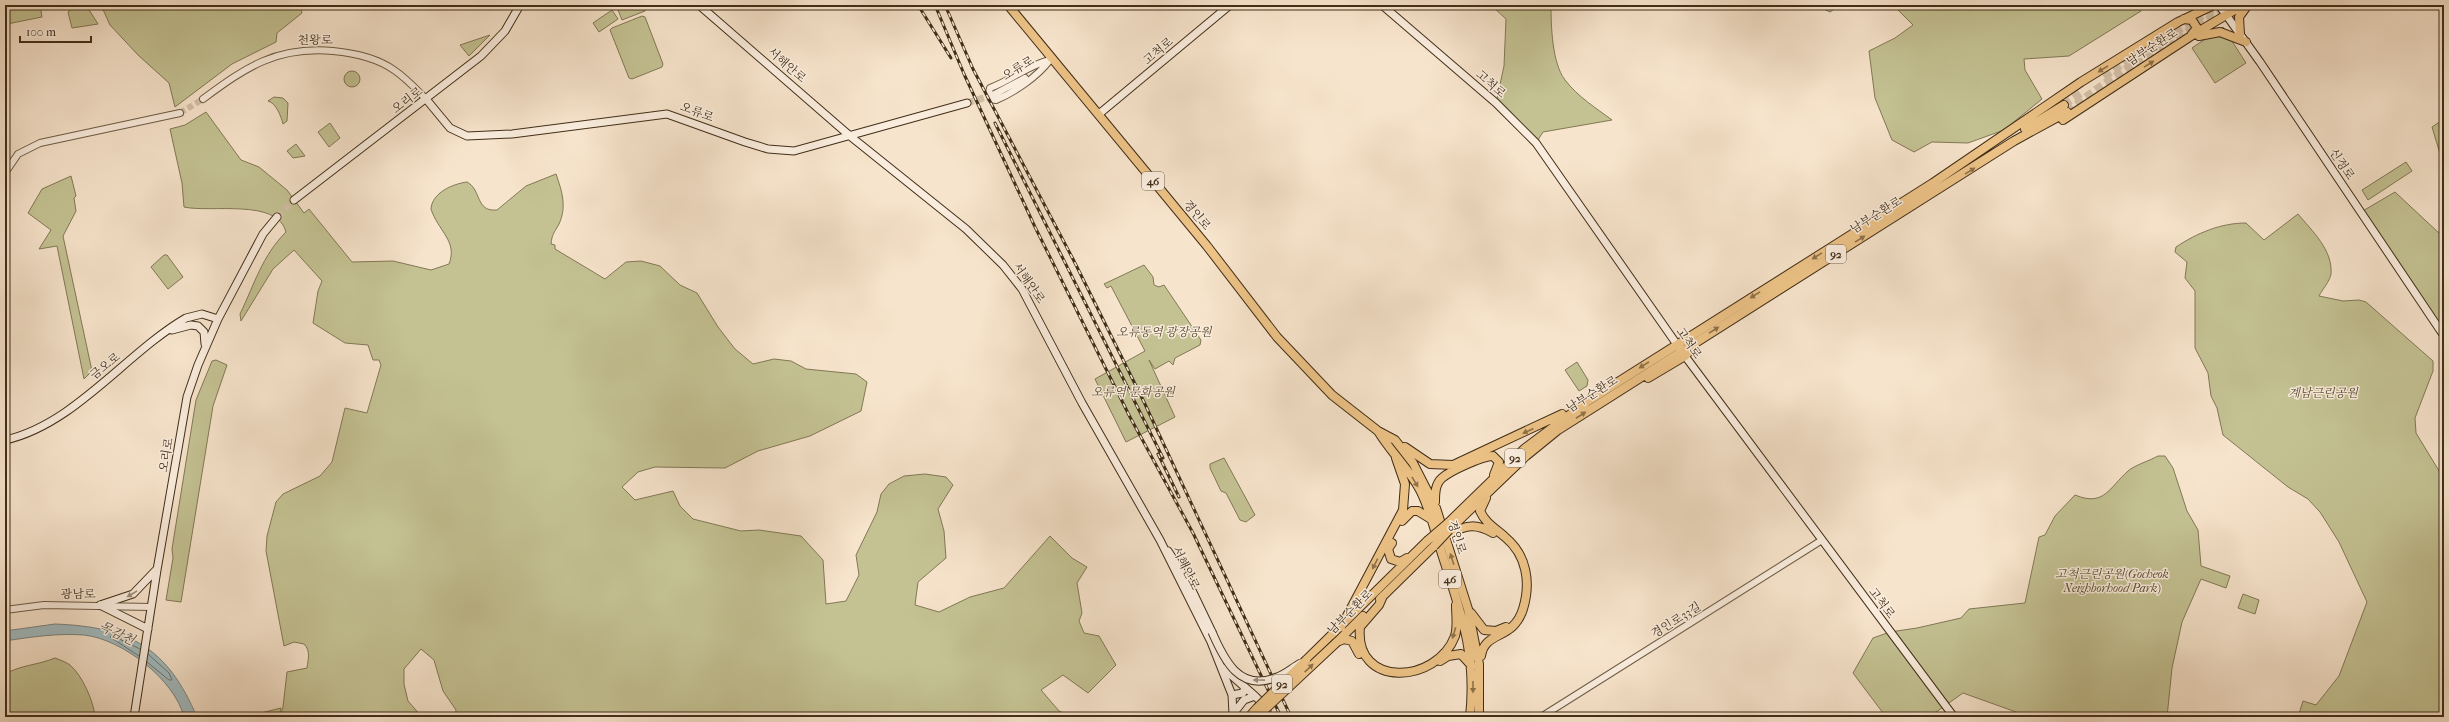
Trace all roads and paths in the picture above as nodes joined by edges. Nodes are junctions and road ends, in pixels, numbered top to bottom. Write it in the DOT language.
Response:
graph roads {
  1 [pos="520,5"];
  2 [pos="699,5"];
  3 [pos="1008,5"];
  4 [pos="1230,5"];
  5 [pos="1382,5"];
  6 [pos="2214,5"];
  7 [pos="2219,5"];
  8 [pos="2243,5"];
  9 [pos="2248,5"];
  10 [pos="2226,15"];
  11 [pos="2184,20"];
  12 [pos="2240,34"];
  13 [pos="2191,36"];
  14 [pos="2246,42"];
  15 [pos="2180,45"];
  16 [pos="1051,59"];
  17 [pos="993,95"];
  18 [pos="203,99"];
  19 [pos="426,99"];
  20 [pos="968,103"];
  21 [pos="180,113"];
  22 [pos="1100,114"];
  23 [pos="850,136"];
  24 [pos="1991,158"];
  25 [pos="5,173"];
  26 [pos="1933,183"];
  27 [pos="294,200"];
  28 [pos="277,216"];
  29 [pos="218,319"];
  30 [pos="166,332"];
  31 [pos="2444,336"];
  32 [pos="204,350"];
  33 [pos="1681,350"];
  34 [pos="1588,401"];
  35 [pos="1378,431"];
  36 [pos="5,440"];
  37 [pos="1395,440"];
  38 [pos="1393,450"];
  39 [pos="1495,481"];
  40 [pos="1436,508"];
  41 [pos="1431,519"];
  42 [pos="1450,529"];
  43 [pos="1160,540"];
  44 [pos="1822,540"];
  45 [pos="1431,543"];
  46 [pos="1413,555"];
  47 [pos="157,570"];
  48 [pos="1455,594"];
  49 [pos="1383,596"];
  50 [pos="100,605"];
  51 [pos="151,607"];
  52 [pos="1468,609"];
  53 [pos="5,610"];
  54 [pos="1341,627"];
  55 [pos="148,629"];
  56 [pos="1335,638"];
  57 [pos="1306,660"];
  58 [pos="1476,665"];
  59 [pos="1223,668"];
  60 [pos="1244,687"];
  61 [pos="1232,695"];
  62 [pos="1255,696"];
  63 [pos="1261,714"];
  64 [pos="134,717"];
  65 [pos="1249,717"];
  66 [pos="1470,717"];
  67 [pos="1479,717"];
  68 [pos="1541,717"];
  69 [pos="1954,717"];
  1 -- 19 [label="main road, 오리로"];
  2 -- 23 [label="main road, 서해안로"];
  3 -- 16 [label="main road, 경인로 / 46"];
  4 -- 22 [label="main road, 고척로"];
  5 -- 33 [label="main road, 고척로"];
  6 -- 11 [label="main road, 남부순환로"];
  7 -- 10 [label="main road, 신정로"];
  8 -- 10 [label="main road, 남부순환로"];
  9 -- 12 [label="main road"];
  10 -- 12 [label="main road, 신정로"];
  10 -- 13 [label="main road, 남부순환로"];
  11 -- 13 [label="main road"];
  11 -- 26 [label="main road, 남부순환로, one-way"];
  12 -- 14 [label="main road, 신정로"];
  13 -- 15 [label="main road, 남부순환로"];
  14 -- 15 [label="main road"];
  14 -- 31 [label="main road, 신정로"];
  24 -- 15 [label="main road, 남부순환로, one-way"];
  16 -- 16 [label="street"];
  16 -- 17 [label="street, 오류로"];
  16 -- 22 [label="main road, 경인로 / 46"];
  18 -- 19 [label="street, 천왕로"];
  19 -- 23 [label="main road, 오류로"];
  19 -- 27 [label="main road, 오리로"];
  20 -- 23 [label="main road, 오류로"];
  21 -- 25 [label="street"];
  22 -- 35 [label="main road, 경인로 / 46"];
  23 -- 43 [label="main road, 서해안로"];
  24 -- 26 [label="main road, 남부순환로 / 92"];
  33 -- 24 [label="main road, 남부순환로 / 92, one-way"];
  26 -- 33 [label="main road, 남부순환로 / 92, one-way"];
  28 -- 29 [label="main road, 오리로"];
  29 -- 30 [label="main road, 금오로"];
  29 -- 32 [label="main road, 오리로"];
  30 -- 32 [label="main road"];
  30 -- 36 [label="main road, 금오로"];
  32 -- 47 [label="main road, 오리로"];
  33 -- 34 [label="main road, 남부순환로 / 92, one-way"];
  39 -- 33 [label="main road, 남부순환로 / 92, one-way"];
  33 -- 44 [label="main road, 고척로"];
  34 -- 37 [label="main road, one-way"];
  34 -- 39 [label="main road, 남부순환로 / 92"];
  35 -- 37 [label="main road, 경인로 / 46"];
  35 -- 38 [label="main road, 경인로 / 46"];
  37 -- 40 [label="main road, 경인로 / 46"];
  38 -- 41 [label="main road, 경인로 / 46, one-way"];
  38 -- 54 [label="main road, one-way"];
  39 -- 40 [label="main road"];
  39 -- 42 [label="main road, 남부순환로 / 92"];
  39 -- 58 [label="main road"];
  52 -- 40 [label="main road, 경인로 / 46, one-way"];
  41 -- 46 [label="main road"];
  41 -- 48 [label="main road, 경인로 / 46"];
  42 -- 45 [label="main road, 남부순환로 / 92, bridge"];
  42 -- 52 [label="main road"];
  57 -- 43 [label="main road, one-way, bridge"];
  43 -- 59 [label="main road, 서해안로"];
  44 -- 68 [label="street, 경인로33길"];
  44 -- 69 [label="main road, 고척로"];
  45 -- 46 [label="main road, 남부순환로 / 92"];
  45 -- 49 [label="main road, 남부순환로 / 92"];
  46 -- 54 [label="main road, 남부순환로 / 92"];
  47 -- 50 [label="main road, one-way"];
  47 -- 51 [label="main road, 오리로"];
  48 -- 49 [label="main road, one-way"];
  48 -- 58 [label="main road, 경인로 / 46"];
  49 -- 56 [label="main road, 남부순환로 / 92"];
  50 -- 51 [label="street, 광남로"];
  50 -- 53 [label="street, 광남로"];
  50 -- 55 [label="main road"];
  51 -- 55 [label="main road, 오리로"];
  52 -- 58 [label="main road, 경인로 / 46"];
  54 -- 56 [label="main road, 남부순환로 / 92"];
  55 -- 64 [label="main road, 오리로"];
  56 -- 57 [label="main road, 남부순환로 / 92"];
  56 -- 58 [label="main road"];
  63 -- 56 [label="main road, 남부순환로 / 92, one-way, bridge"];
  57 -- 63 [label="main road, 남부순환로 / 92, bridge"];
  58 -- 66 [label="main road, 경인로 / 46, one-way"];
  58 -- 67 [label="main road, 경인로 / 46"];
  59 -- 60 [label="main road"];
  59 -- 61 [label="main road"];
  60 -- 61 [label="main road"];
  60 -- 62 [label="main road"];
  61 -- 62 [label="main road"];
  62 -- 63 [label="main road"];
  63 -- 65 [label="main road, 남부순환로 / 92"];
}
